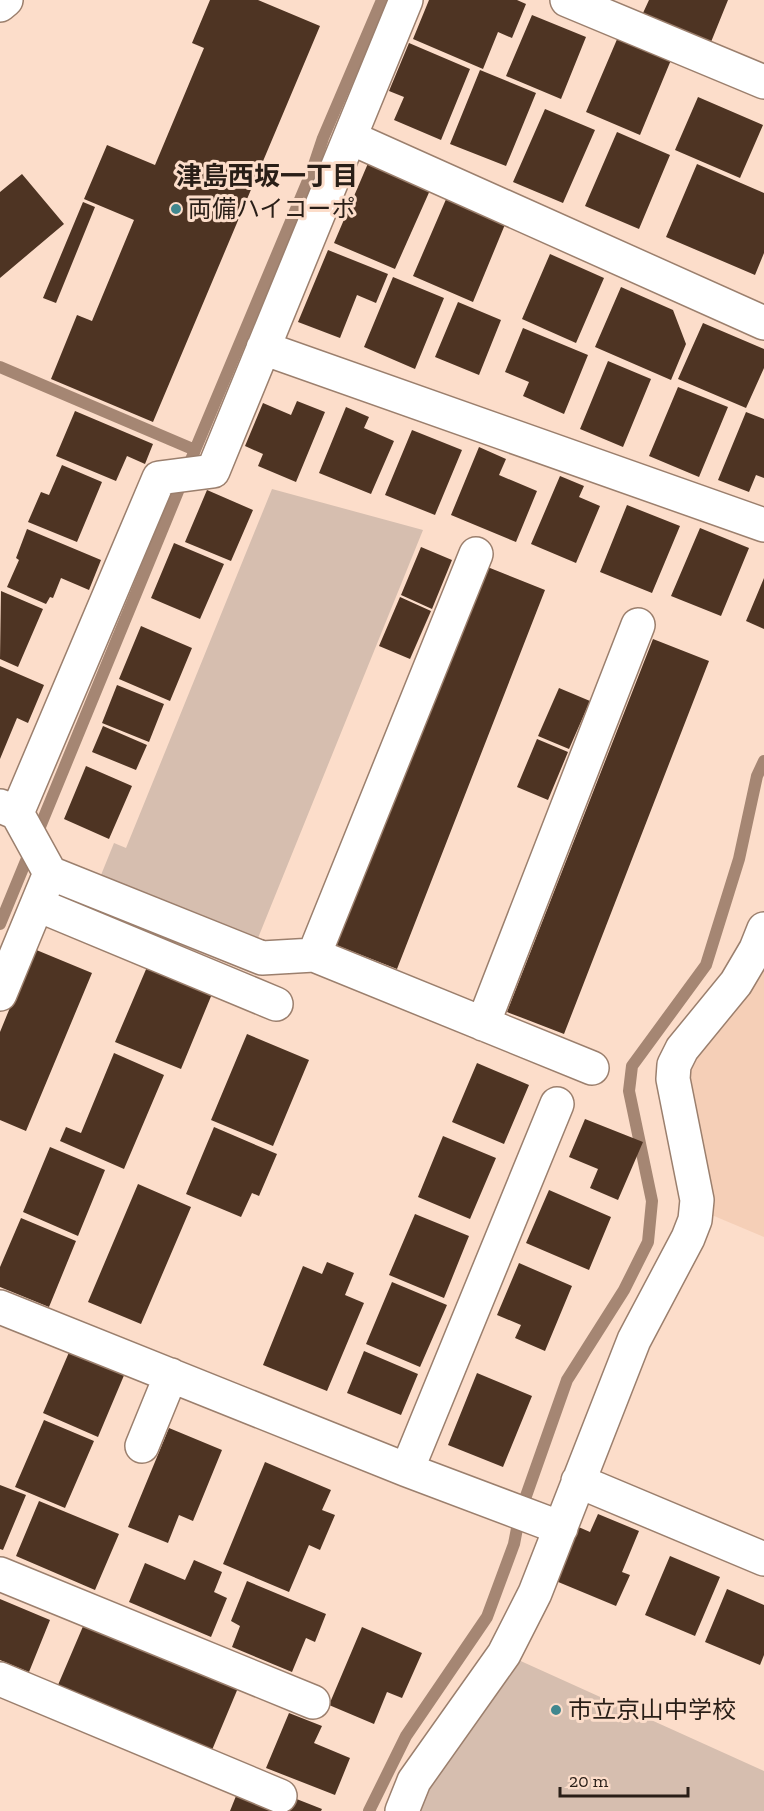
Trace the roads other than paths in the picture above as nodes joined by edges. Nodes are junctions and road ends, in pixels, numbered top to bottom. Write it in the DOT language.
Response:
graph roads {
  1 [pos="6,0"];
  2 [pos="406,0"];
  3 [pos="567,0"];
  4 [pos="0,5"];
  5 [pos="764,82"];
  6 [pos="351,138"];
  7 [pos="764,323"];
  8 [pos="263,348"];
  9 [pos="764,525"];
  10 [pos="477,554"];
  11 [pos="638,625"];
  12 [pos="14,814"];
  13 [pos="47,866"];
  14 [pos="38,905"];
  15 [pos="764,929"];
  16 [pos="314,955"];
  17 [pos="0,994"];
  18 [pos="276,1004"];
  19 [pos="483,1024"];
  20 [pos="592,1068"];
  21 [pos="557,1104"];
  22 [pos="0,1307"];
  23 [pos="171,1375"];
  24 [pos="142,1446"];
  25 [pos="407,1470"];
  26 [pos="578,1481"];
  27 [pos="556,1526"];
  28 [pos="764,1558"];
  29 [pos="0,1574"];
  30 [pos="0,1678"];
  31 [pos="313,1702"];
  32 [pos="280,1796"];
  33 [pos="402,1811"];
  1 -- 4 [label="street"];
  2 -- 6 [label="street"];
  3 -- 5 [label="street"];
  6 -- 7 [label="street"];
  6 -- 8 [label="street"];
  8 -- 9 [label="street"];
  8 -- 12 [label="street"];
  10 -- 16 [label="street"];
  11 -- 19 [label="street"];
  12 -- 13 [label="street"];
  13 -- 14 [label="street"];
  13 -- 16 [label="street"];
  14 -- 17 [label="street"];
  14 -- 18 [label="street"];
  15 -- 26 [label="street"];
  16 -- 19 [label="street"];
  19 -- 20 [label="street"];
  21 -- 25 [label="street"];
  22 -- 23 [label="street"];
  23 -- 24 [label="street"];
  23 -- 25 [label="street"];
  25 -- 27 [label="street"];
  26 -- 27 [label="street"];
  26 -- 28 [label="street"];
  27 -- 33 [label="street"];
  29 -- 31 [label="street"];
  30 -- 32 [label="street"];
}
